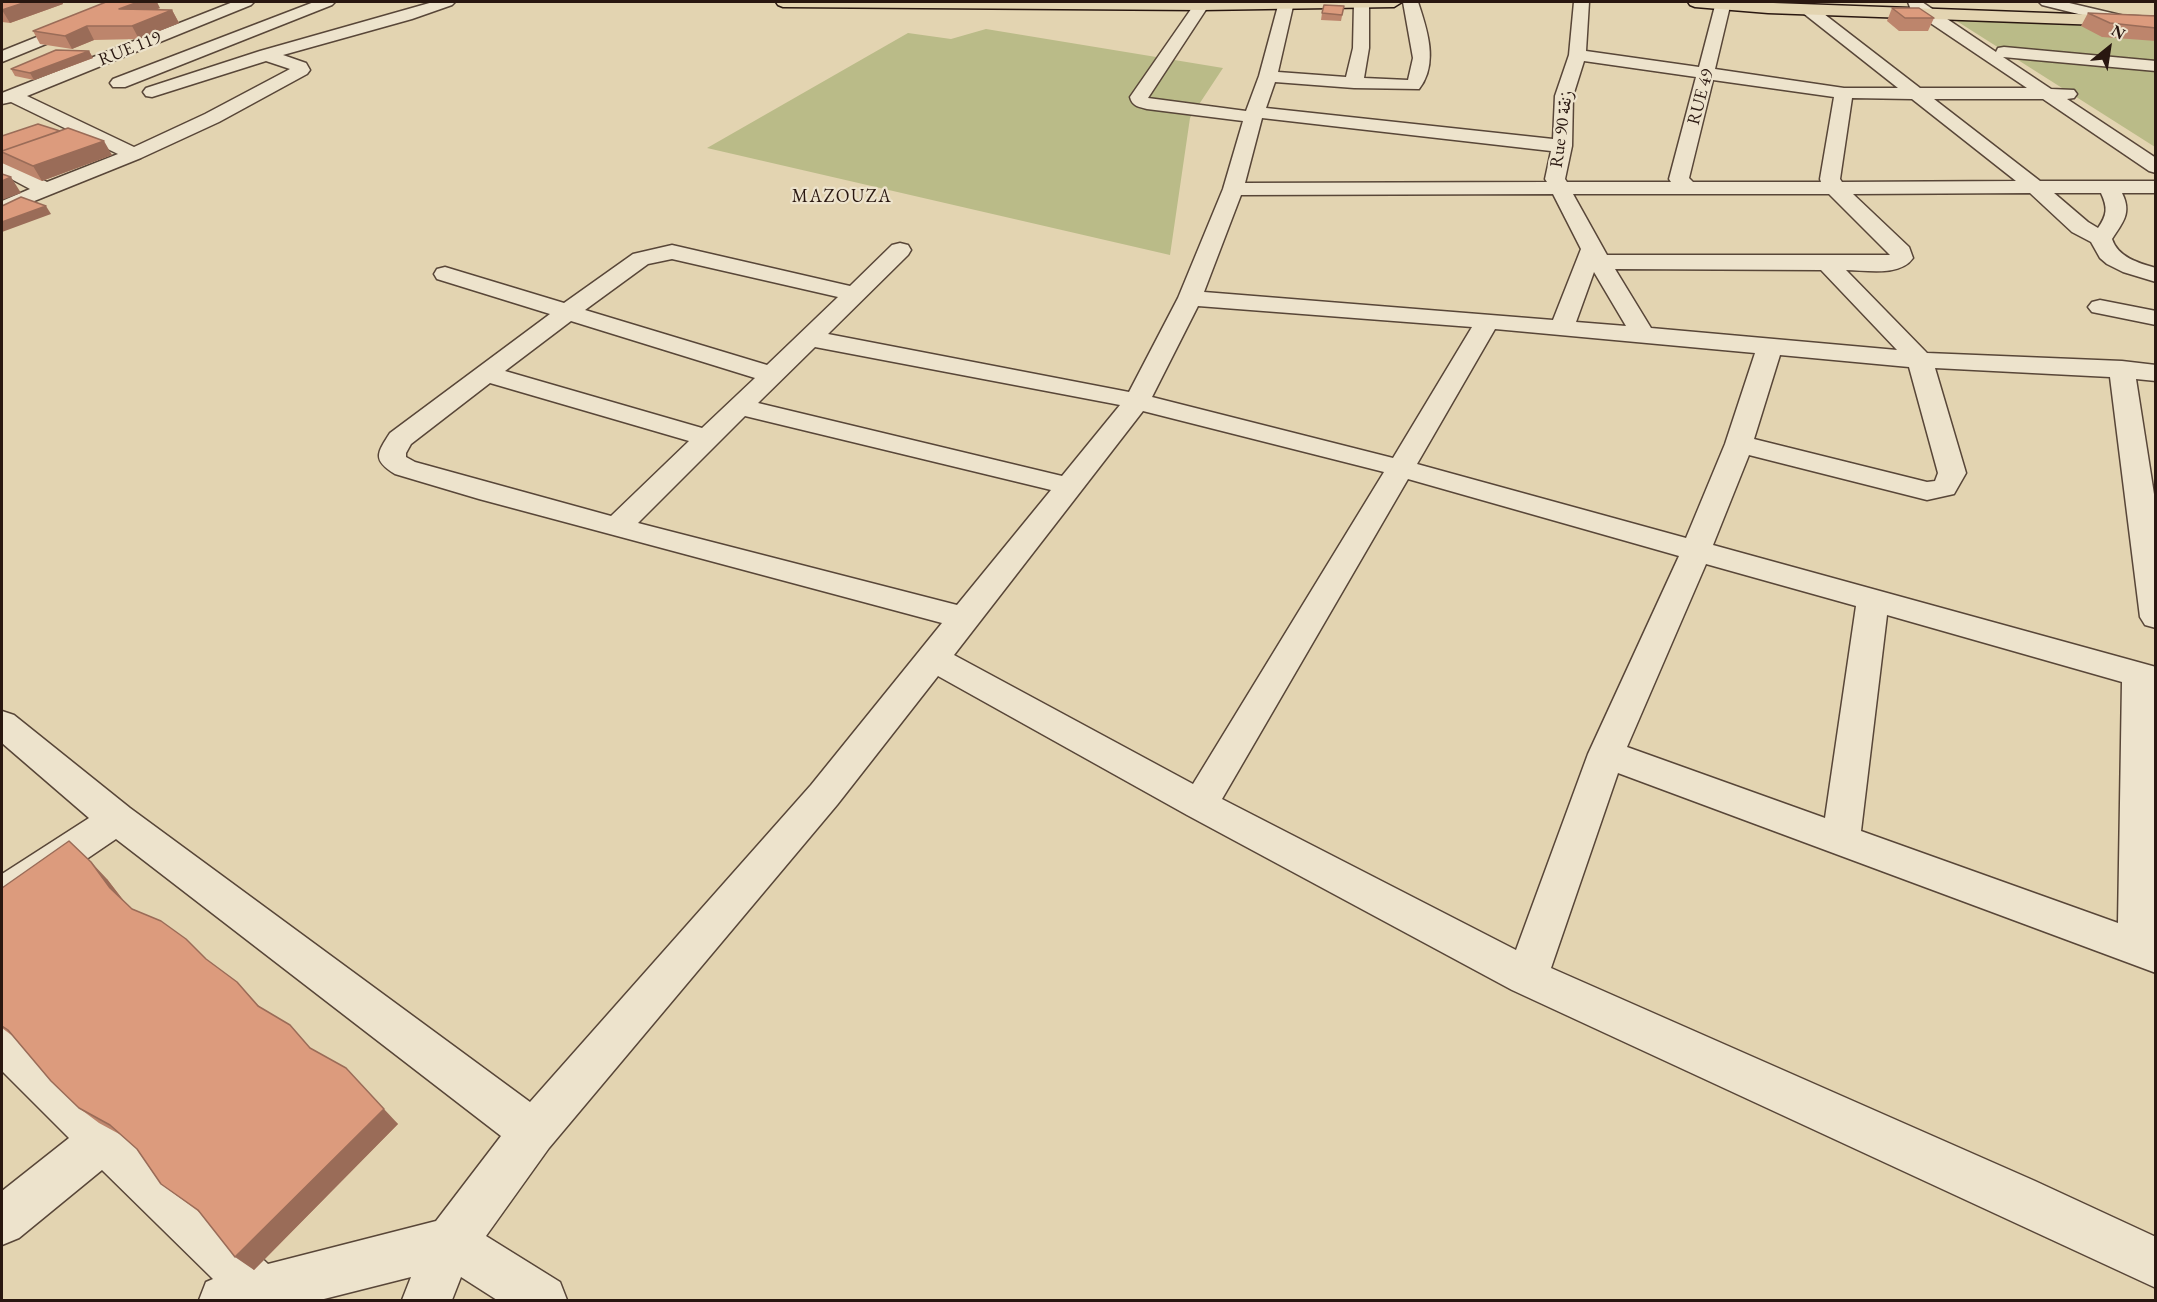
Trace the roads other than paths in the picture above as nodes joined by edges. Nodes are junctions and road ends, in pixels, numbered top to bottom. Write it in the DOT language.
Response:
graph roads {
  1 [pos="96,2"];
  2 [pos="136,2"];
  3 [pos="246,2"];
  4 [pos="327,2"];
  5 [pos="447,2"];
  6 [pos="783,2"];
  7 [pos="893,2"];
  8 [pos="1394,2"];
  9 [pos="1411,2"];
  10 [pos="1581,2"];
  11 [pos="1683,2"];
  12 [pos="1695,2"];
  13 [pos="1745,2"];
  14 [pos="2047,2"];
  15 [pos="1286,3"];
  16 [pos="1362,3"];
  17 [pos="1718,3"];
  18 [pos="1201,5"];
  19 [pos="1924,8"];
  20 [pos="1809,10"];
  21 [pos="2104,15"];
  22 [pos="2156,16"];
  23 [pos="2127,21"];
  24 [pos="2156,22"];
  25 [pos="38,43"];
  26 [pos="2004,52"];
  27 [pos="266,55"];
  28 [pos="1577,55"];
  29 [pos="2,57"];
  30 [pos="2156,66"];
  31 [pos="1707,74"];
  32 [pos="1268,76"];
  33 [pos="1354,83"];
  34 [pos="78,88"];
  35 [pos="152,92"];
  36 [pos="1844,93"];
  37 [pos="2046,93"];
  38 [pos="1915,94"];
  39 [pos="2068,94"];
  40 [pos="12,98"];
  41 [pos="172,100"];
  42 [pos="192,109"];
  43 [pos="1254,114"];
  44 [pos="58,118"];
  45 [pos="212,118"];
  46 [pos="35,126"];
  47 [pos="1562,146"];
  48 [pos="2156,151"];
  49 [pos="134,154"];
  50 [pos="2,166"];
  51 [pos="2156,167"];
  52 [pos="2156,179"];
  53 [pos="1234,184"];
  54 [pos="1557,184"];
  55 [pos="1683,184"];
  56 [pos="1833,184"];
  57 [pos="2031,184"];
  58 [pos="2109,188"];
  59 [pos="2156,188"];
  60 [pos="46,190"];
  61 [pos="2,208"];
  62 [pos="2101,239"];
  63 [pos="900,250"];
  64 [pos="1594,258"];
  65 [pos="1828,264"];
  66 [pos="445,274"];
  67 [pos="2156,275"];
  68 [pos="855,294"];
  69 [pos="1190,298"];
  70 [pos="2100,307"];
  71 [pos="568,313"];
  72 [pos="2156,318"];
  73 [pos="1488,321"];
  74 [pos="1562,328"];
  75 [pos="1643,335"];
  76 [pos="809,338"];
  77 [pos="1770,346"];
  78 [pos="1920,360"];
  79 [pos="2122,369"];
  80 [pos="2156,373"];
  81 [pos="486,374"];
  82 [pos="772,375"];
  83 [pos="1137,401"];
  84 [pos="739,407"];
  85 [pos="707,438"];
  86 [pos="1739,444"];
  87 [pos="1400,468"];
  88 [pos="1069,486"];
  89 [pos="617,527"];
  90 [pos="1696,551"];
  91 [pos="1873,600"];
  92 [pos="2156,617"];
  93 [pos="964,618"];
  94 [pos="933,658"];
  95 [pos="2147,677"];
  96 [pos="2,724"];
  97 [pos="1606,754"];
  98 [pos="1200,806"];
  99 [pos="117,819"];
  100 [pos="1840,841"];
  101 [pos="2,895"];
  102 [pos="2146,952"];
  103 [pos="1527,977"];
  104 [pos="2,1042"];
  105 [pos="532,1132"];
  106 [pos="103,1140"];
  107 [pos="2,1221"];
  108 [pos="452,1242"];
  109 [pos="2156,1263"];
  110 [pos="241,1295"];
  111 [pos="427,1300"];
  112 [pos="542,1300"];
  1 -- 25 [label="street"];
  2 -- 25 [label="street"];
  3 -- 40 [label="street, RUE 119"];
  4 -- 35 [label="street"];
  5 -- 27 [label="street"];
  6 -- 7 [label="main road"];
  7 -- 18 [label="main road"];
  8 -- 16 [label="main road"];
  9 -- 33 [label="street"];
  10 -- 28 [label="street, Rue 90 زنقة"];
  11 -- 12 [label="main road"];
  12 -- 17 [label="main road"];
  13 -- 19 [label="main road"];
  14 -- 21 [label="street"];
  15 -- 16 [label="main road"];
  15 -- 18 [label="main road"];
  15 -- 32 [label="street"];
  16 -- 33 [label="street"];
  17 -- 20 [label="main road"];
  17 -- 31 [label="street, RUE 49"];
  18 -- 43 [label="street"];
  19 -- 20 [label="main road"];
  19 -- 21 [label="main road"];
  19 -- 23 [label="main road"];
  19 -- 26 [label="street"];
  19 -- 37 [label="street"];
  20 -- 38 [label="street"];
  21 -- 22 [label="main road"];
  21 -- 23 [label="street"];
  23 -- 24 [label="main road"];
  25 -- 29 [label="street"];
  26 -- 30 [label="street"];
  26 -- 39 [label="street"];
  27 -- 35 [label="street"];
  27 -- 45 [label="street"];
  28 -- 31 [label="street"];
  28 -- 47 [label="street, Rue 90 زنقة"];
  31 -- 36 [label="street"];
  31 -- 55 [label="street, RUE 49"];
  32 -- 33 [label="street"];
  32 -- 43 [label="street"];
  34 -- 40 [label="street"];
  35 -- 41 [label="street"];
  36 -- 38 [label="street"];
  36 -- 56 [label="street"];
  37 -- 38 [label="street"];
  37 -- 39 [label="street"];
  37 -- 51 [label="street"];
  38 -- 57 [label="street"];
  39 -- 48 [label="street"];
  40 -- 44 [label="street"];
  42 -- 45 [label="street"];
  43 -- 47 [label="street"];
  43 -- 53 [label="street"];
  44 -- 46 [label="street"];
  44 -- 49 [label="street"];
  45 -- 49 [label="street"];
  47 -- 54 [label="street, Rue 90 زنقة"];
  49 -- 60 [label="street"];
  50 -- 60 [label="street"];
  52 -- 57 [label="street"];
  53 -- 54 [label="street"];
  53 -- 69 [label="street"];
  54 -- 55 [label="street"];
  54 -- 64 [label="street, Rue 90 زنقة"];
  55 -- 56 [label="street"];
  56 -- 57 [label="street"];
  56 -- 65 [label="street"];
  57 -- 58 [label="street"];
  57 -- 62 [label="street"];
  58 -- 59 [label="street"];
  58 -- 62 [label="street"];
  60 -- 61 [label="street"];
  62 -- 67 [label="street"];
  63 -- 68 [label="street"];
  64 -- 65 [label="street"];
  64 -- 74 [label="street"];
  64 -- 75 [label="street, Rue 90 زنقة"];
  65 -- 78 [label="street"];
  66 -- 71 [label="street"];
  68 -- 71 [label="street"];
  68 -- 76 [label="street"];
  69 -- 73 [label="street"];
  69 -- 83 [label="street"];
  70 -- 72 [label="street"];
  71 -- 81 [label="street"];
  71 -- 82 [label="street"];
  73 -- 74 [label="street"];
  73 -- 87 [label="street"];
  74 -- 75 [label="street"];
  75 -- 77 [label="street"];
  76 -- 82 [label="street"];
  76 -- 83 [label="street"];
  77 -- 78 [label="street"];
  77 -- 86 [label="street"];
  78 -- 79 [label="street"];
  78 -- 86 [label="street"];
  79 -- 80 [label="street"];
  79 -- 92 [label="street"];
  81 -- 85 [label="street"];
  81 -- 89 [label="street"];
  82 -- 84 [label="street"];
  83 -- 87 [label="street"];
  83 -- 88 [label="street"];
  84 -- 85 [label="street"];
  84 -- 88 [label="street"];
  85 -- 89 [label="street"];
  86 -- 90 [label="street"];
  87 -- 90 [label="street"];
  87 -- 98 [label="street"];
  88 -- 93 [label="street"];
  89 -- 93 [label="street"];
  90 -- 91 [label="street"];
  90 -- 97 [label="street"];
  91 -- 95 [label="street"];
  91 -- 100 [label="street"];
  93 -- 94 [label="street"];
  94 -- 98 [label="street"];
  94 -- 105 [label="street"];
  95 -- 102 [label="street"];
  96 -- 99 [label="street"];
  97 -- 100 [label="street"];
  97 -- 103 [label="street"];
  98 -- 103 [label="street"];
  99 -- 101 [label="street"];
  99 -- 105 [label="street"];
  100 -- 102 [label="street"];
  103 -- 109 [label="street"];
  104 -- 106 [label="street"];
  105 -- 108 [label="street"];
  106 -- 107 [label="street"];
  106 -- 110 [label="street"];
  108 -- 110 [label="street"];
  108 -- 111 [label="street"];
  108 -- 112 [label="street"];
}
